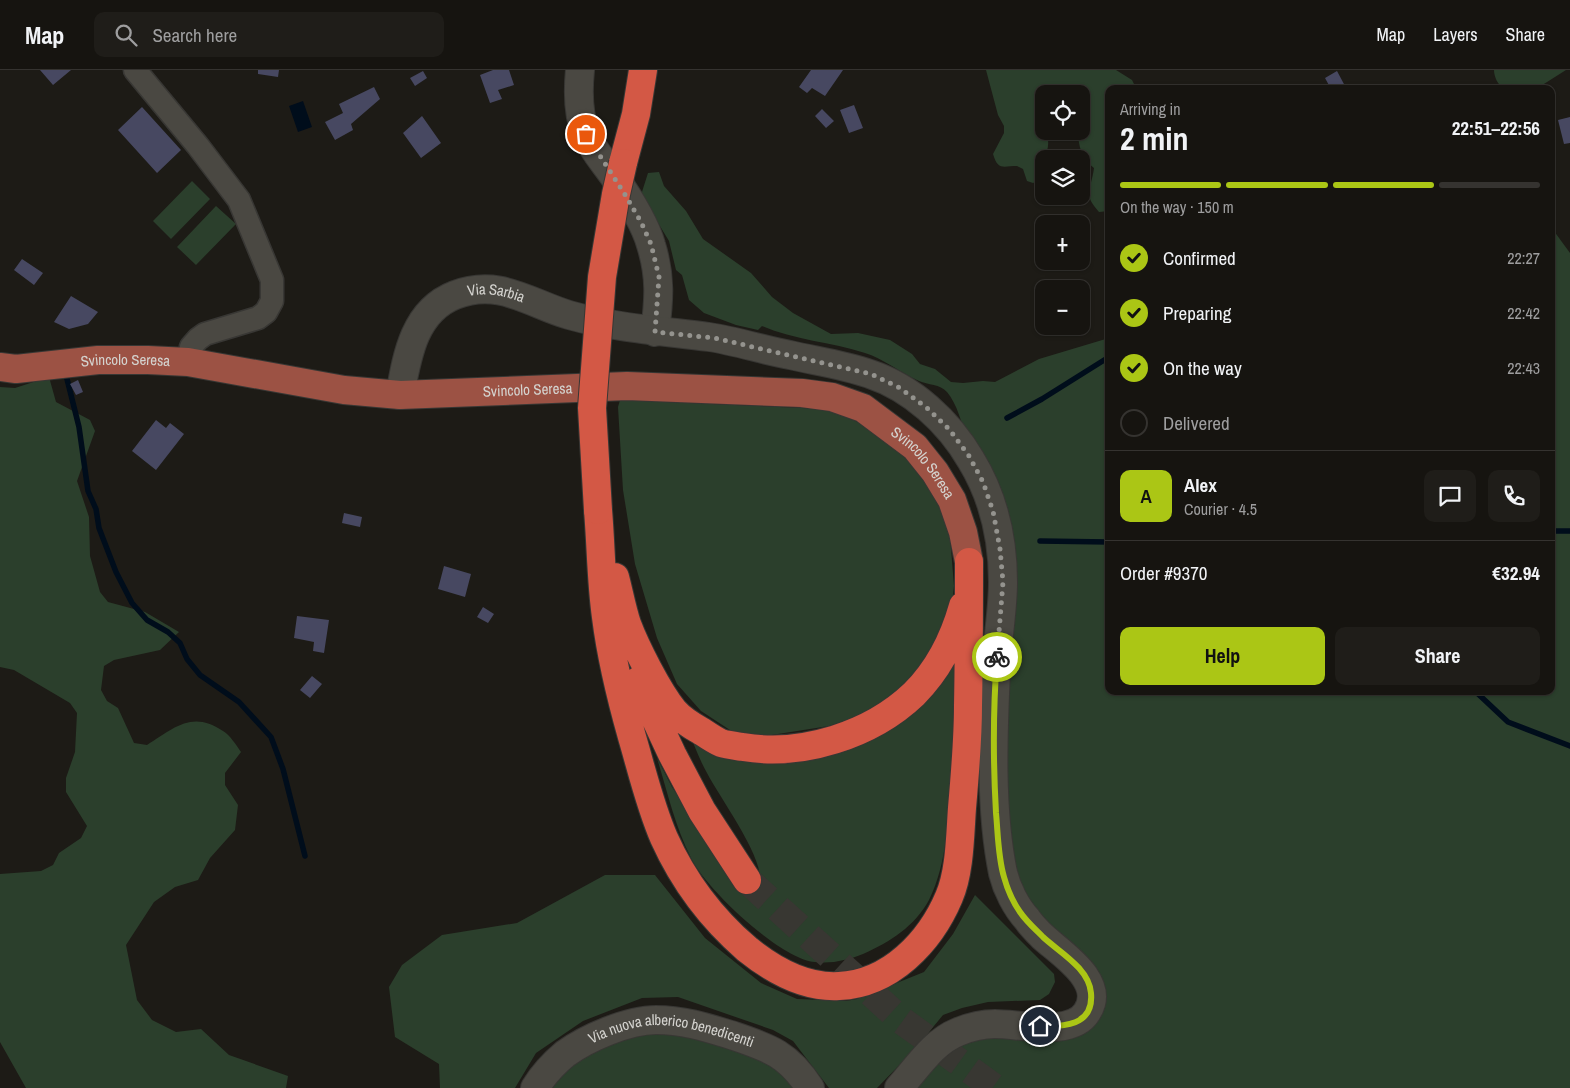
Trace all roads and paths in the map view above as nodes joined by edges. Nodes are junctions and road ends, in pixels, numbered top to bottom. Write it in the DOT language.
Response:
graph roads {
  1 [pos="136,70"];
  2 [pos="580,70"];
  3 [pos="643,70"];
  4 [pos="654,70"];
  5 [pos="662,70"];
  6 [pos="636,114"];
  7 [pos="655,332"];
  8 [pos="188,362"];
  9 [pos="0,367"];
  10 [pos="400,395"];
  11 [pos="598,510"];
  12 [pos="969,562"];
  13 [pos="747,880"];
  14 [pos="534,1088"];
  15 [pos="810,1088"];
  16 [pos="899,1088"];
  1 -- 8 [label="street"];
  2 -- 7 [label="street"];
  3 -- 6 [label="highway"];
  4 -- 6 [label="highway"];
  5 -- 6 [label="highway"];
  6 -- 11 [label="highway, bridge"];
  7 -- 10 [label="street, Via Sarbia"];
  7 -- 16 [label="street"];
  8 -- 9 [label="main road, Svincolo Seresa"];
  8 -- 10 [label="main road, Svincolo Seresa"];
  10 -- 12 [label="main road, Svincolo Seresa"];
  11 -- 12 [label="highway"];
  11 -- 12 [label="highway"];
  11 -- 13 [label="highway"];
  14 -- 15 [label="street, Via nuova alberico benedicenti"];
}
